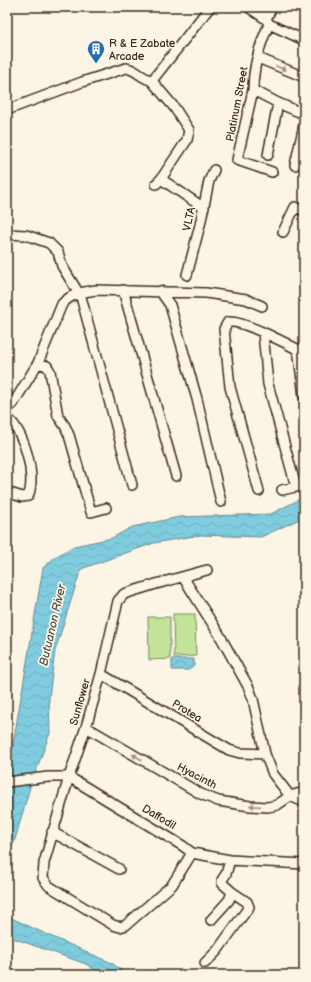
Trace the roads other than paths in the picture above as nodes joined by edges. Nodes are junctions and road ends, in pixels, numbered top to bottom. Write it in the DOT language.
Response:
graph roads {
  1 [pos="210,7"];
  2 [pos="248,7"];
  3 [pos="272,7"];
  4 [pos="268,21"];
  5 [pos="304,40"];
  6 [pos="258,58"];
  7 [pos="304,77"];
  8 [pos="151,80"];
  9 [pos="253,90"];
  10 [pos="278,103"];
  11 [pos="7,110"];
  12 [pos="304,114"];
  13 [pos="304,125"];
  14 [pos="268,155"];
  15 [pos="295,165"];
  16 [pos="214,170"];
  17 [pos="272,172"];
  18 [pos="204,208"];
  19 [pos="304,211"];
  20 [pos="283,232"];
  21 [pos="7,234"];
  22 [pos="186,275"];
  23 [pos="123,290"];
  24 [pos="160,291"];
  25 [pos="79,293"];
  26 [pos="262,306"];
  27 [pos="263,333"];
  28 [pos="301,351"];
  29 [pos="38,363"];
  30 [pos="304,396"];
  31 [pos="7,408"];
  32 [pos="7,418"];
  33 [pos="176,476"];
  34 [pos="132,485"];
  35 [pos="300,486"];
  36 [pos="282,490"];
  37 [pos="259,491"];
  38 [pos="7,492"];
  39 [pos="221,502"];
  40 [pos="106,508"];
  41 [pos="207,570"];
  42 [pos="183,577"];
  43 [pos="101,674"];
  44 [pos="86,727"];
  45 [pos="265,754"];
  46 [pos="69,777"];
  47 [pos="7,782"];
  48 [pos="304,792"];
  49 [pos="290,796"];
  50 [pos="304,802"];
  51 [pos="52,832"];
  52 [pos="192,853"];
  53 [pos="230,860"];
  54 [pos="304,864"];
  55 [pos="119,869"];
  56 [pos="232,892"];
  57 [pos="211,920"];
  58 [pos="205,963"];
  1 -- 8 [label="street"];
  2 -- 4 [label="street"];
  3 -- 4 [label="street, Platinum Street"];
  4 -- 5 [label="street"];
  4 -- 6 [label="street, Platinum Street"];
  6 -- 7 [label="street, one-way"];
  6 -- 9 [label="street, Platinum Street"];
  8 -- 11 [label="street"];
  8 -- 18 [label="street"];
  9 -- 10 [label="street"];
  9 -- 17 [label="street, Platinum Street"];
  10 -- 12 [label="street"];
  10 -- 14 [label="street"];
  13 -- 15 [label="street"];
  16 -- 18 [label="street, VLTA"];
  18 -- 22 [label="street, VLTA"];
  19 -- 20 [label="street"];
  21 -- 25 [label="street"];
  23 -- 24 [label="street"];
  23 -- 25 [label="street"];
  23 -- 33 [label="street"];
  24 -- 26 [label="street"];
  24 -- 39 [label="street"];
  25 -- 29 [label="street"];
  25 -- 34 [label="street"];
  27 -- 28 [label="street"];
  27 -- 35 [label="street"];
  27 -- 37 [label="street"];
  28 -- 30 [label="street"];
  29 -- 31 [label="street"];
  29 -- 40 [label="street"];
  32 -- 38 [label="street"];
  35 -- 36 [label="street"];
  41 -- 42 [label="street, Sunflower"];
  42 -- 43 [label="street, Sunflower"];
  42 -- 45 [label="street"];
  43 -- 44 [label="street, Sunflower"];
  43 -- 45 [label="street, Protea"];
  44 -- 46 [label="street, Sunflower"];
  49 -- 44 [label="street, Hyacinth, one-way"];
  45 -- 49 [label="street"];
  46 -- 47 [label="street"];
  46 -- 51 [label="street, Sunflower"];
  46 -- 52 [label="street, Daffodil"];
  48 -- 49 [label="street, Hyacinth"];
  49 -- 50 [label="street"];
  51 -- 52 [label="street, Sunflower"];
  51 -- 55 [label="street"];
  52 -- 53 [label="street, Daffodil"];
  53 -- 54 [label="street, Daffodil"];
  53 -- 56 [label="street"];
  56 -- 57 [label="street"];
  56 -- 58 [label="street"];
}
